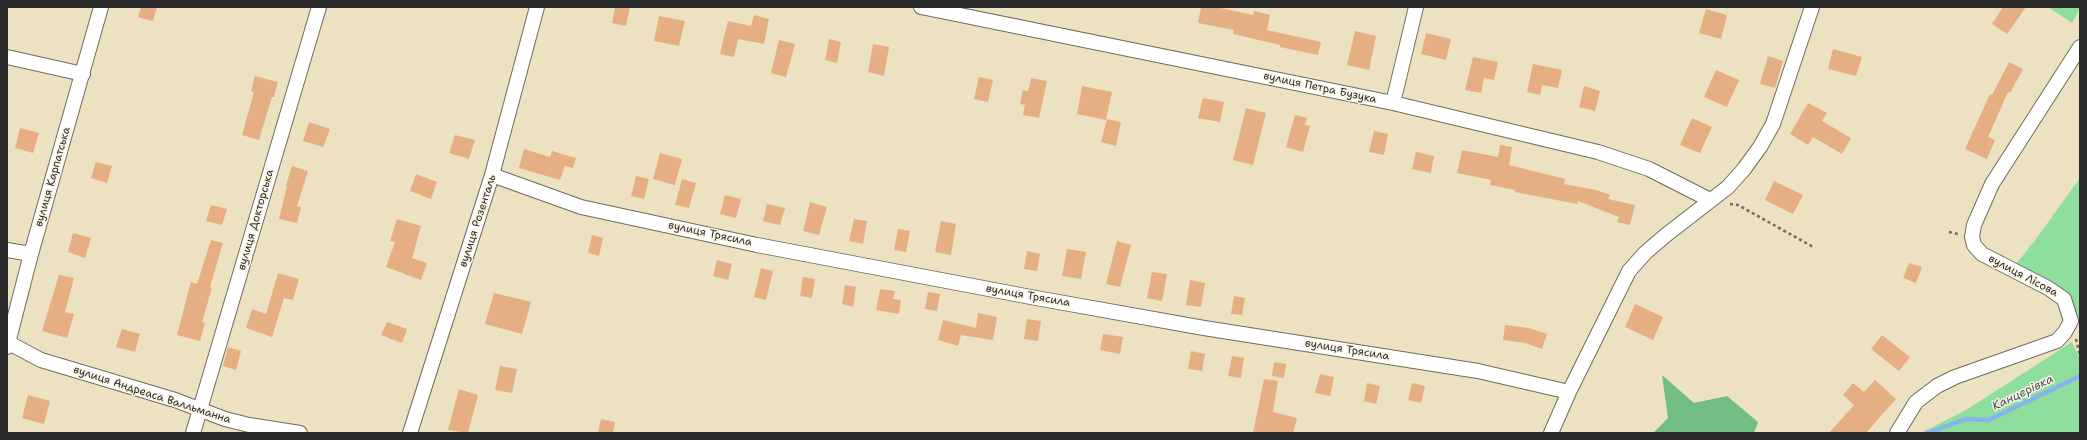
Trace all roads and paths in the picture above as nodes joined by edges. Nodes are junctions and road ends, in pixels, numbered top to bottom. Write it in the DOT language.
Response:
graph roads {
  1 [pos="101,7"];
  2 [pos="319,7"];
  3 [pos="538,7"];
  4 [pos="921,7"];
  5 [pos="1416,7"];
  6 [pos="1812,7"];
  7 [pos="2080,47"];
  8 [pos="7,57"];
  9 [pos="83,74"];
  10 [pos="1393,103"];
  11 [pos="492,176"];
  12 [pos="1710,200"];
  13 [pos="1815,248"];
  14 [pos="7,250"];
  15 [pos="31,254"];
  16 [pos="8,345"];
  17 [pos="1569,392"];
  18 [pos="201,410"];
  19 [pos="194,433"];
  20 [pos="300,433"];
  21 [pos="410,433"];
  22 [pos="1551,433"];
  23 [pos="1897,433"];
  1 -- 9 [label="street, вулиця Карпатська"];
  2 -- 18 [label="street, вулиця Докторська"];
  3 -- 11 [label="street, вулиця Розенталь"];
  4 -- 10 [label="street, вулиця Петра Бузука"];
  5 -- 10 [label="street"];
  6 -- 12 [label="street"];
  7 -- 23 [label="street, вулиця Лісова"];
  8 -- 9 [label="street"];
  9 -- 15 [label="street, вулиця Карпатська"];
  10 -- 12 [label="street, вулиця Петра Бузука"];
  11 -- 17 [label="street, вулиця Трясила"];
  11 -- 21 [label="street, вулиця Розенталь"];
  12 -- 13 [label="path"];
  12 -- 17 [label="street"];
  14 -- 15 [label="street"];
  15 -- 16 [label="street, вулиця Карпатська"];
  16 -- 18 [label="street, вулиця Андреаса Валльманна"];
  17 -- 22 [label="street"];
  18 -- 19 [label="street, вулиця Докторська"];
  18 -- 20 [label="street, вулиця Андреаса Валльманна"];
}
